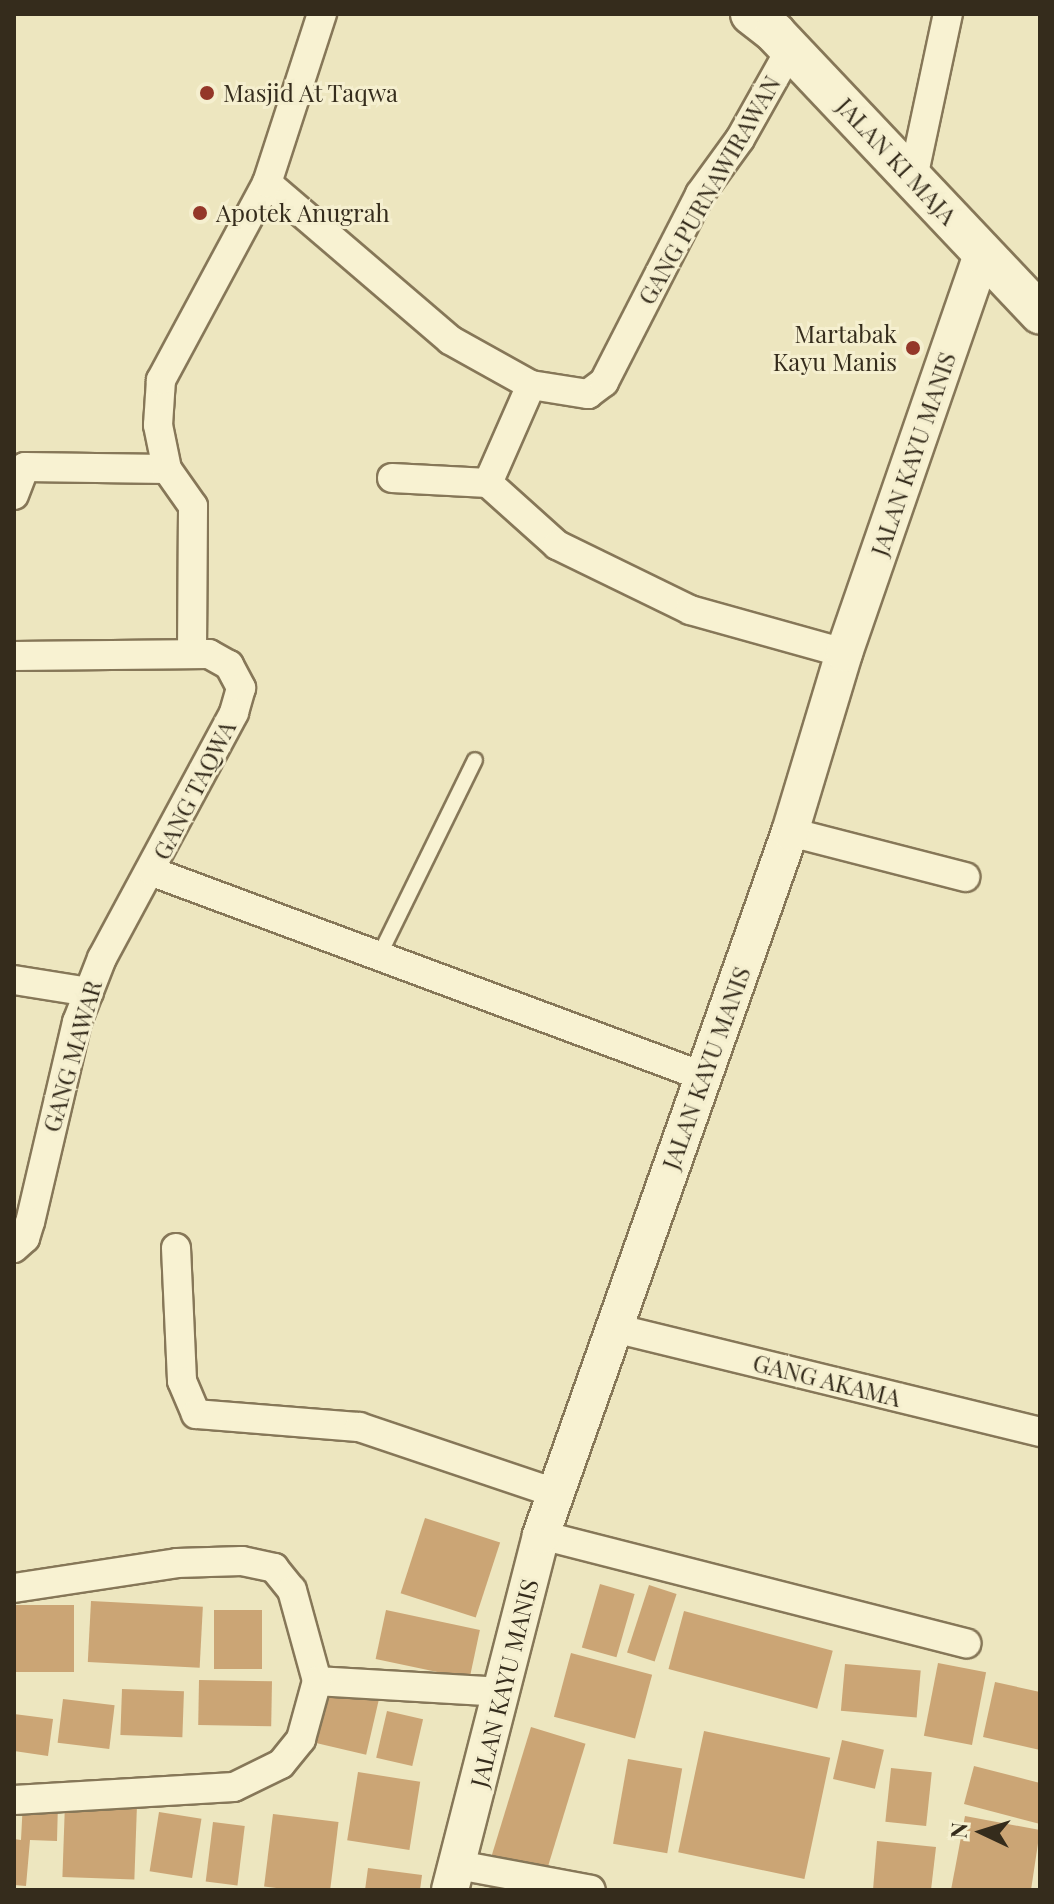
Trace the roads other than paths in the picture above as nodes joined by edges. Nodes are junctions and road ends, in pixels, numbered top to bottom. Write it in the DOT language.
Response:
graph roads {
  1 [pos="322,14"];
  2 [pos="948,14"];
  3 [pos="773,27"];
  4 [pos="913,178"];
  5 [pos="267,183"];
  6 [pos="983,252"];
  7 [pos="1038,300"];
  8 [pos="531,385"];
  9 [pos="167,469"];
  10 [pos="392,478"];
  11 [pos="488,483"];
  12 [pos="14,495"];
  13 [pos="192,652"];
  14 [pos="844,653"];
  15 [pos="14,656"];
  16 [pos="475,760"];
  17 [pos="790,832"];
  18 [pos="153,872"];
  19 [pos="965,877"];
  20 [pos="379,956"];
  21 [pos="14,980"];
  22 [pos="89,992"];
  23 [pos="702,1076"];
  24 [pos="14,1248"];
  25 [pos="176,1248"];
  26 [pos="614,1328"];
  27 [pos="1040,1432"];
  28 [pos="555,1493"];
  29 [pos="541,1535"];
  30 [pos="14,1588"];
  31 [pos="966,1643"];
  32 [pos="317,1681"];
  33 [pos="502,1692"];
  34 [pos="14,1800"];
  35 [pos="454,1878"];
  36 [pos="591,1890"];
  1 -- 5 [label="street"];
  2 -- 4 [label="street"];
  3 -- 4 [label="main road, JALAN KI MAJA"];
  3 -- 8 [label="street, GANG PURNAWIRAWAN"];
  4 -- 6 [label="main road, JALAN KI MAJA"];
  5 -- 8 [label="street"];
  5 -- 9 [label="street"];
  6 -- 7 [label="main road, JALAN KI MAJA"];
  6 -- 14 [label="street, JALAN KAYU MANIS"];
  8 -- 11 [label="street"];
  9 -- 12 [label="street"];
  9 -- 13 [label="street"];
  10 -- 11 [label="street"];
  11 -- 14 [label="street"];
  13 -- 15 [label="street"];
  13 -- 18 [label="street, GANG TAQWA"];
  14 -- 17 [label="street, JALAN KAYU MANIS"];
  16 -- 20 [label="lane"];
  17 -- 19 [label="street"];
  17 -- 23 [label="street, JALAN KAYU MANIS"];
  18 -- 20 [label="street"];
  18 -- 22 [label="street, GANG MAWAR"];
  20 -- 23 [label="street"];
  21 -- 22 [label="street"];
  22 -- 24 [label="street, GANG MAWAR"];
  23 -- 26 [label="street, JALAN KAYU MANIS"];
  25 -- 28 [label="street"];
  26 -- 27 [label="street, GANG AKAMA"];
  26 -- 28 [label="street, JALAN KAYU MANIS"];
  28 -- 29 [label="street, JALAN KAYU MANIS"];
  29 -- 31 [label="street"];
  29 -- 33 [label="street, JALAN KAYU MANIS"];
  30 -- 32 [label="street"];
  32 -- 33 [label="street"];
  32 -- 34 [label="street"];
  33 -- 35 [label="street, JALAN KAYU MANIS"];
  35 -- 36 [label="street"];
}
